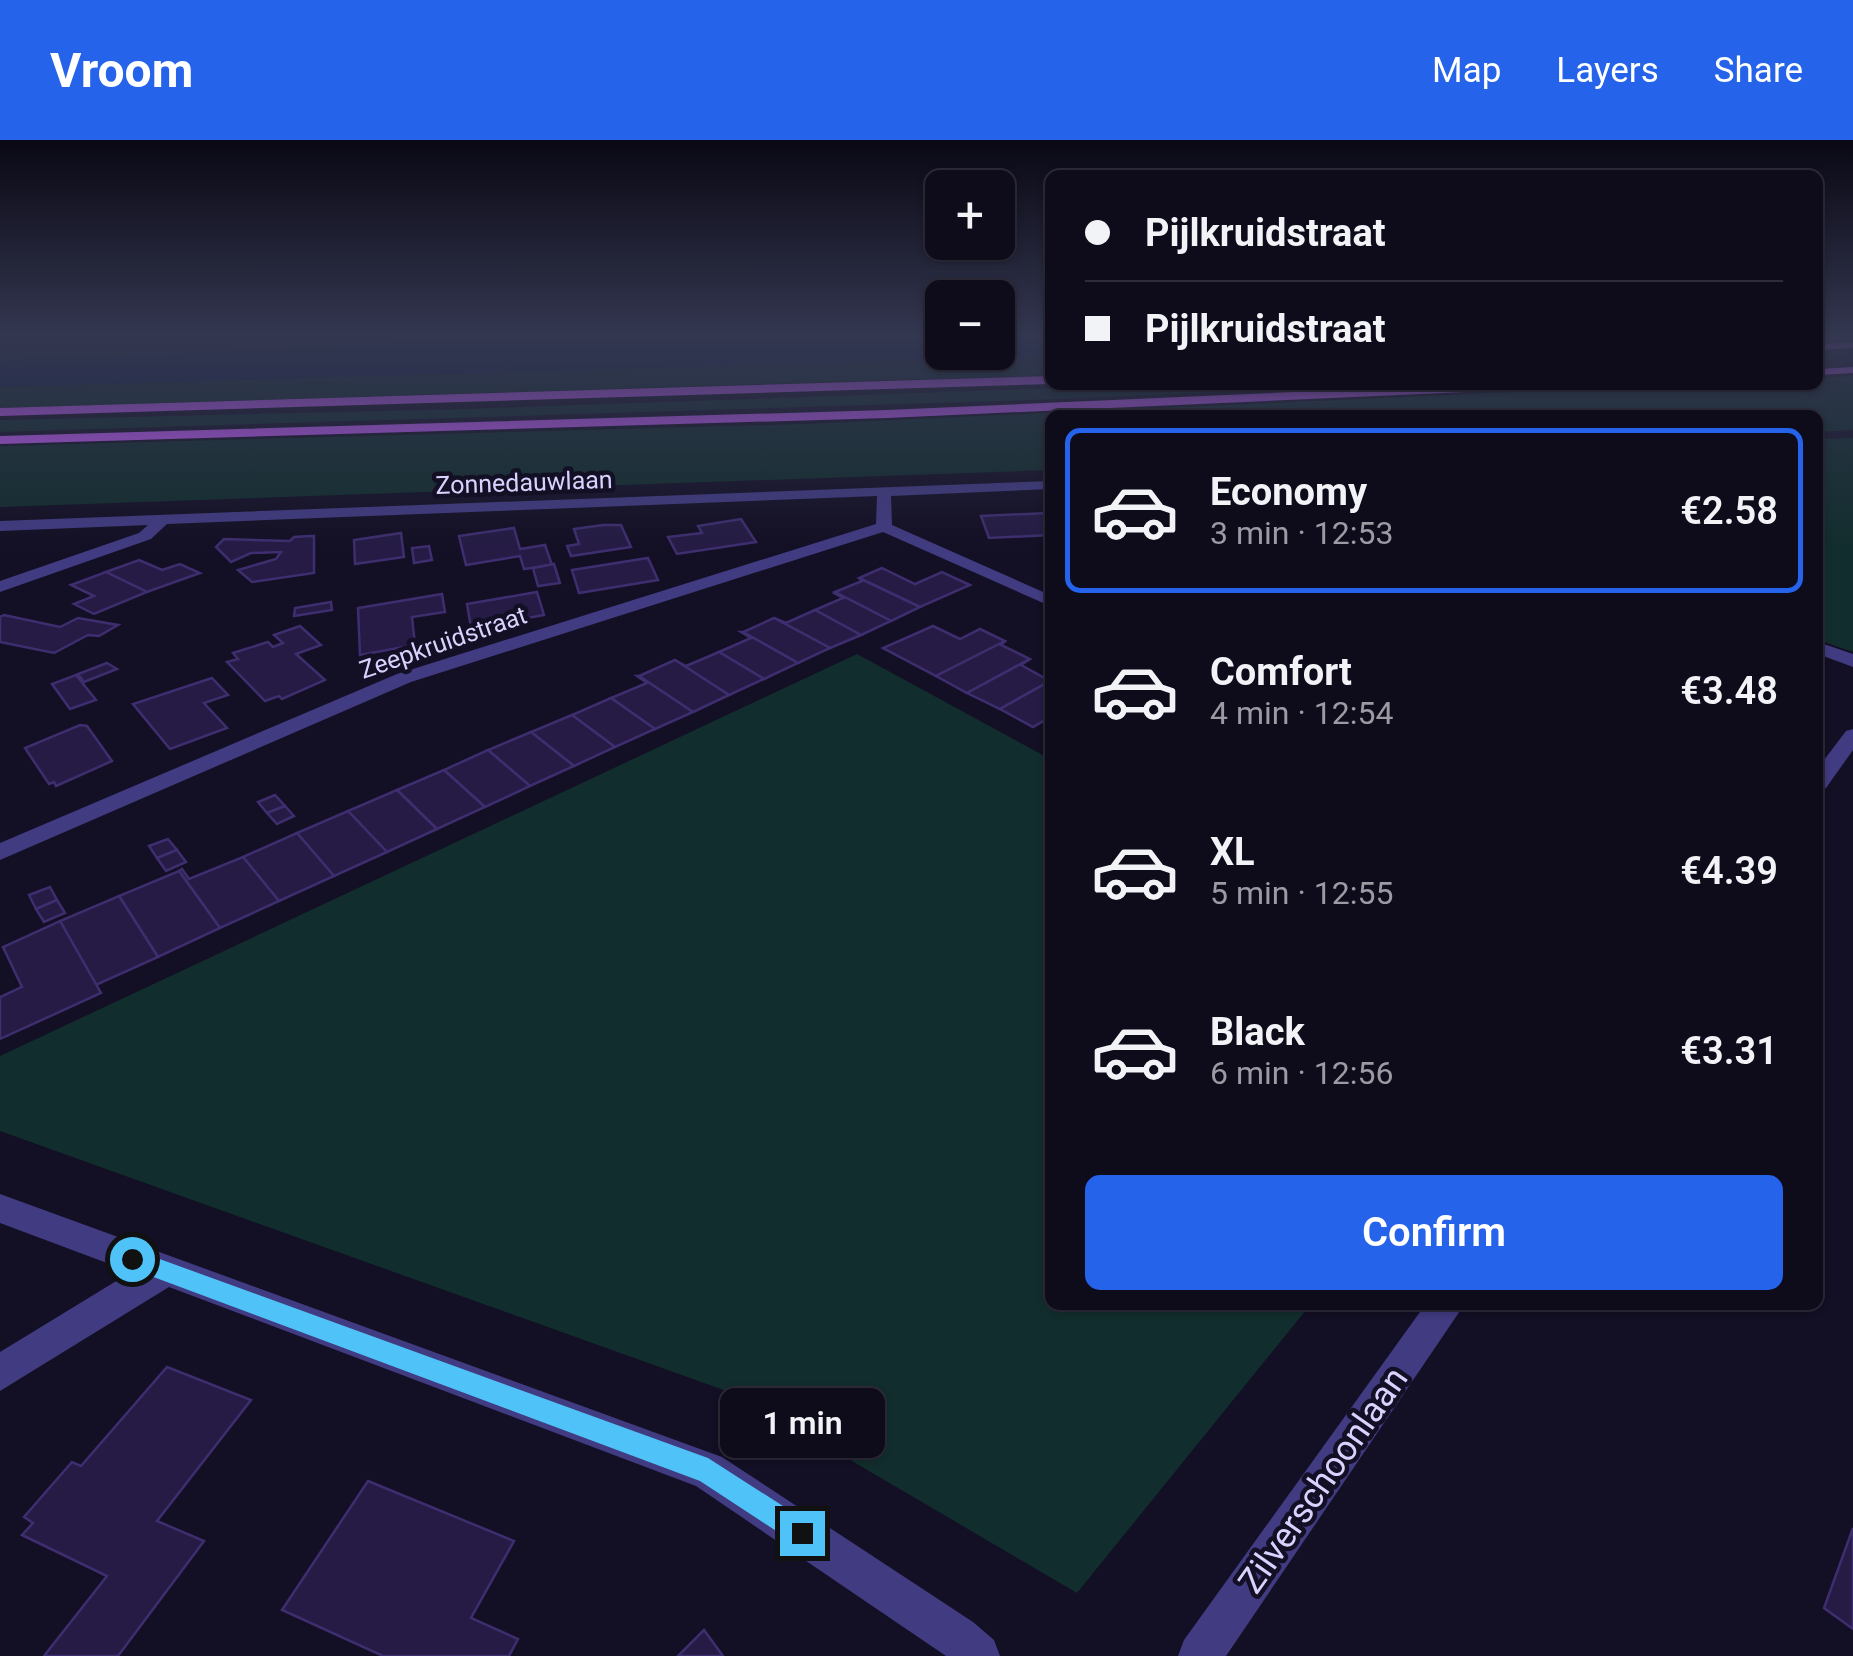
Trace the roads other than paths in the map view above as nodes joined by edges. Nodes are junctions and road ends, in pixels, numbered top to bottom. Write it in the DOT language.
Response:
graph roads {
  1 [pos="172,407"];
  2 [pos="1034,407"];
  3 [pos="0,412"];
  4 [pos="0,440"];
  5 [pos="1045,485"];
  6 [pos="884,493"];
  7 [pos="162,521"];
  8 [pos="0,526"];
  9 [pos="884,527"];
  10 [pos="0,587"];
  11 [pos="1045,599"];
  12 [pos="1823,650"];
  13 [pos="1853,661"];
  14 [pos="1853,735"];
  15 [pos="1823,776"];
  16 [pos="0,852"];
  17 [pos="0,1208"];
  18 [pos="164,1271"];
  19 [pos="1442,1310"];
  20 [pos="0,1374"];
  21 [pos="978,1656"];
  22 [pos="1200,1656"];
  1 -- 3 [label="main road"];
  2 -- 4 [label="main road"];
  5 -- 6 [label="street, Zonnedauwlaan"];
  6 -- 7 [label="street, Zonnedauwlaan"];
  6 -- 9 [label="street"];
  7 -- 8 [label="street, Zonnedauwlaan"];
  7 -- 10 [label="street"];
  9 -- 11 [label="street"];
  9 -- 16 [label="street, Zeepkruidstraat"];
  12 -- 13 [label="street"];
  14 -- 15 [label="street"];
  17 -- 18 [label="street"];
  18 -- 20 [label="street"];
  18 -- 21 [label="street"];
  19 -- 22 [label="street, Zilverschoonlaan"];
}
